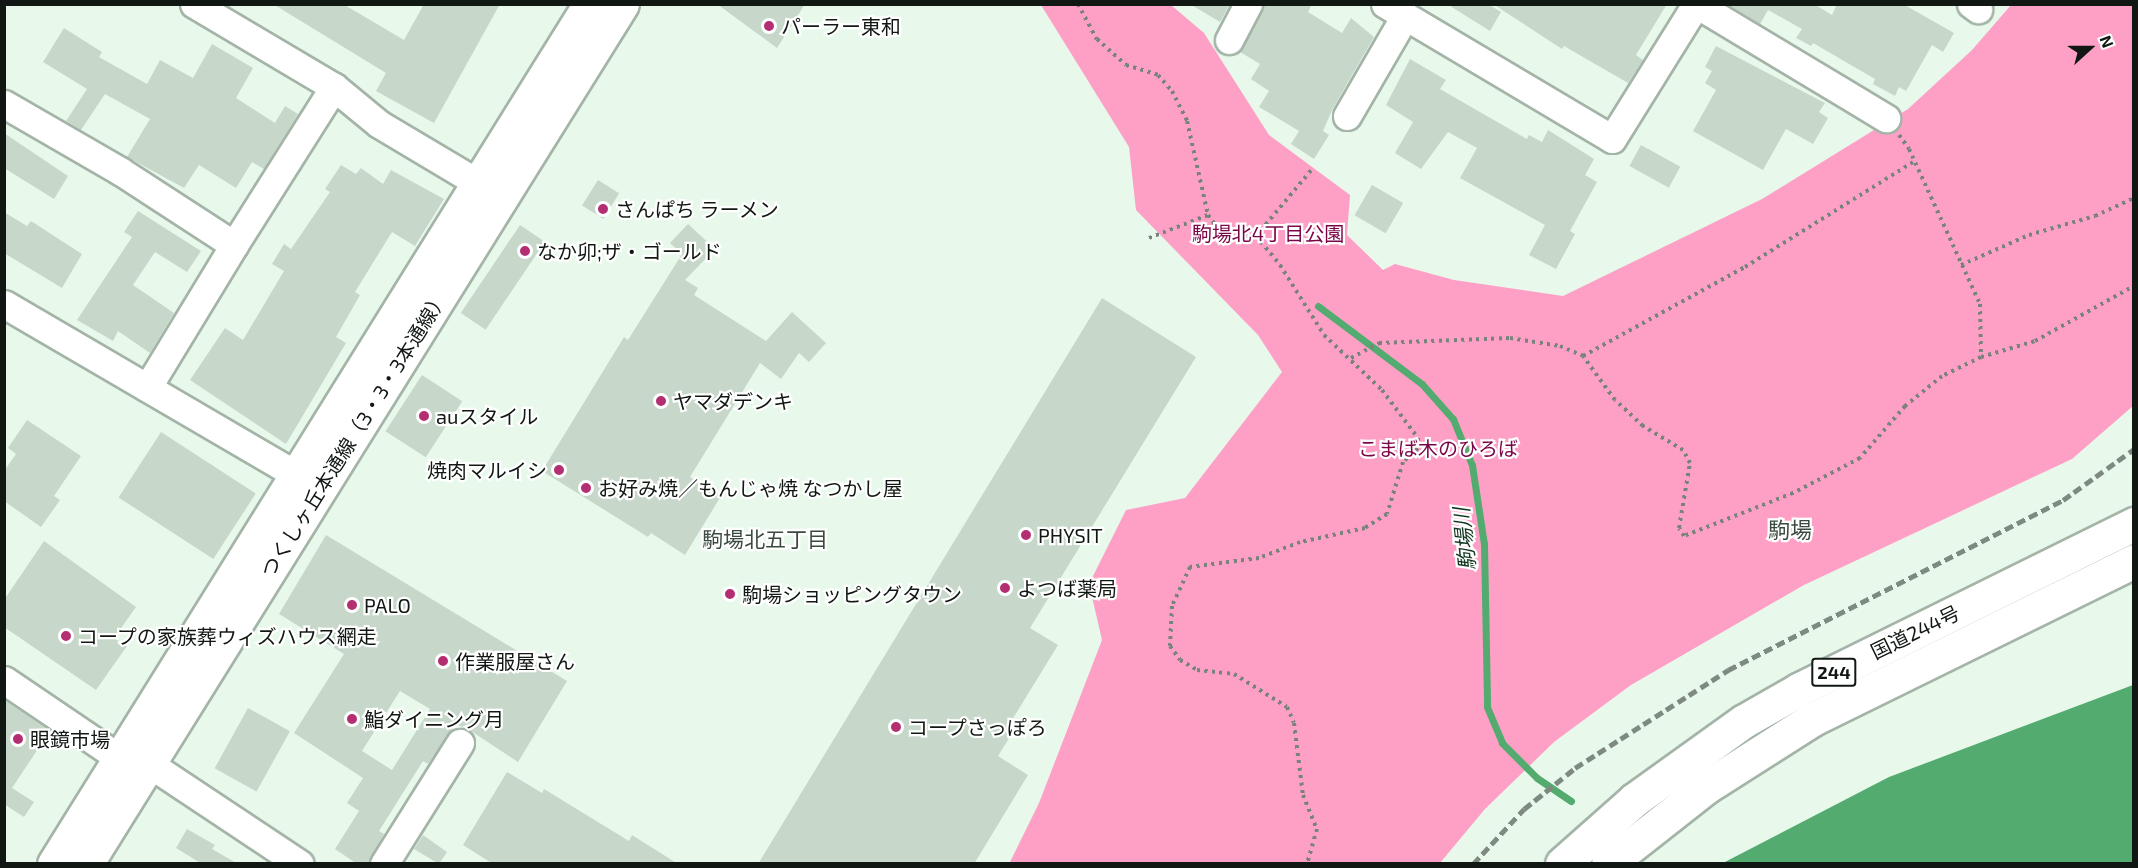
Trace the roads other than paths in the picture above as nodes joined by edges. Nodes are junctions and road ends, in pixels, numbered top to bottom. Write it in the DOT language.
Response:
graph roads {
  1 [pos="194,4"];
  2 [pos="622,4"];
  3 [pos="1248,4"];
  4 [pos="1696,4"];
  5 [pos="1395,10"];
  6 [pos="584,15"];
  7 [pos="1229,40"];
  8 [pos="334,87"];
  9 [pos="4,104"];
  10 [pos="1347,116"];
  11 [pos="1886,118"];
  12 [pos="492,187"];
  13 [pos="234,245"];
  14 [pos="4,304"];
  15 [pos="147,388"];
  16 [pos="308,482"];
  17 [pos="2133,524"];
  18 [pos="2133,561"];
  19 [pos="4,680"];
  20 [pos="460,743"];
  21 [pos="133,761"];
  22 [pos="294,862"];
  23 [pos="54,864"];
  24 [pos="86,864"];
  25 [pos="384,864"];
  26 [pos="1562,864"];
  27 [pos="1608,864"];
  1 -- 8 [label="street"];
  2 -- 6 [label="main road, つくしヶ丘本通線（3・3・3本通線）"];
  3 -- 7 [label="street"];
  4 -- 5 [label="street"];
  4 -- 11 [label="street"];
  5 -- 10 [label="street"];
  6 -- 12 [label="main road, つくしヶ丘本通線（3・3・3本通線）"];
  8 -- 12 [label="street"];
  8 -- 13 [label="street"];
  9 -- 13 [label="street"];
  12 -- 16 [label="main road, つくしヶ丘本通線（3・3・3本通線）"];
  13 -- 15 [label="street"];
  14 -- 15 [label="street"];
  15 -- 16 [label="street"];
  16 -- 21 [label="main road, つくしヶ丘本通線（3・3・3本通線）"];
  17 -- 26 [label="main road, 国道244号 / 244"];
  18 -- 27 [label="main road, 国道244号 / 244"];
  19 -- 21 [label="street"];
  20 -- 25 [label="street"];
  21 -- 22 [label="street"];
  21 -- 23 [label="main road, つくしヶ丘本通線（3・3・3本通線）"];
  21 -- 24 [label="main road, つくしヶ丘本通線（3・3・3本通線）"];
}
